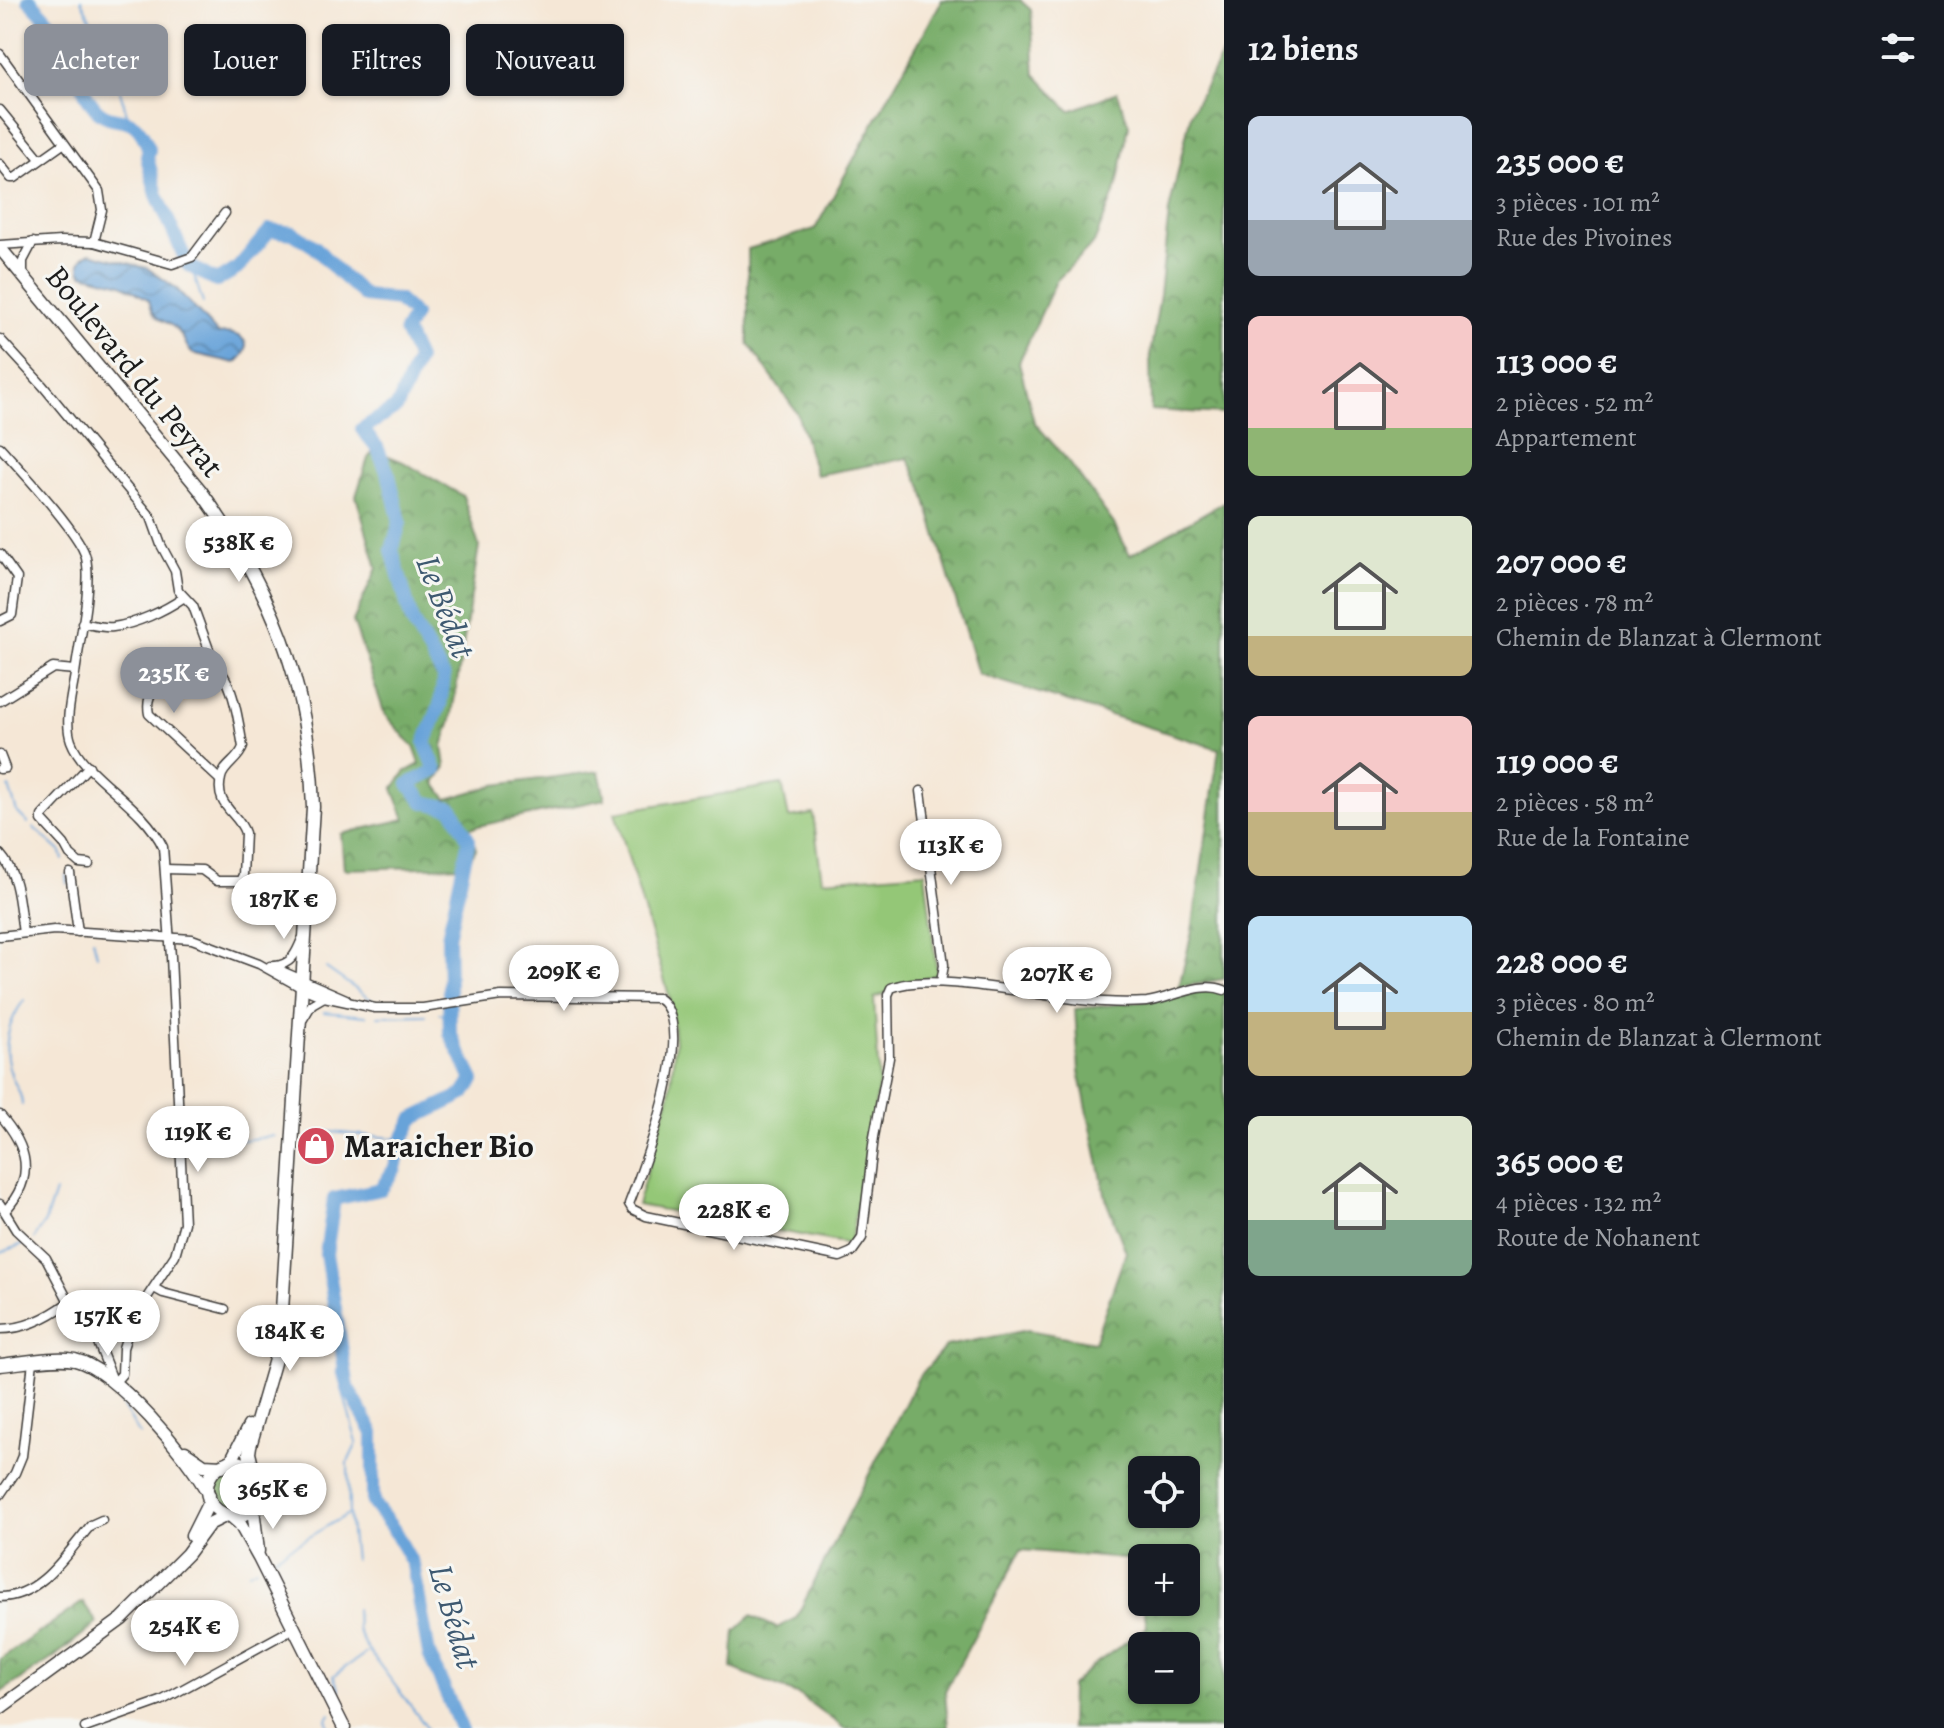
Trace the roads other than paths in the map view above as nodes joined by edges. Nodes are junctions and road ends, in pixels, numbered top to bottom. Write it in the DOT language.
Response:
graph roads {
  1 [pos="0,54"];
  2 [pos="8,66"];
  3 [pos="0,73"];
  4 [pos="0,110"];
  5 [pos="63,144"];
  6 [pos="40,159"];
  7 [pos="0,164"];
  8 [pos="225,213"];
  9 [pos="33,242"];
  10 [pos="94,242"];
  11 [pos="0,247"];
  12 [pos="23,275"];
  13 [pos="0,339"];
  14 [pos="0,447"];
  15 [pos="0,554"];
  16 [pos="183,598"];
  17 [pos="0,621"];
  18 [pos="82,623"];
  19 [pos="215,666"];
  20 [pos="75,670"];
  21 [pos="0,701"];
  22 [pos="0,755"];
  23 [pos="89,766"];
  24 [pos="0,769"];
  25 [pos="220,780"];
  26 [pos="921,791"];
  27 [pos="0,854"];
  28 [pos="89,864"];
  29 [pos="165,869"];
  30 [pos="70,873"];
  31 [pos="240,881"];
  32 [pos="242,902"];
  33 [pos="306,927"];
  34 [pos="78,932"];
  35 [pos="23,933"];
  36 [pos="0,936"];
  37 [pos="168,937"];
  38 [pos="259,964"];
  39 [pos="269,966"];
  40 [pos="941,982"];
  41 [pos="302,984"];
  42 [pos="1224,990"];
  43 [pos="324,997"];
  44 [pos="357,1004"];
  45 [pos="300,1023"];
  46 [pos="0,1115"];
  47 [pos="2,1208"];
  48 [pos="283,1279"];
  49 [pos="154,1288"];
  50 [pos="69,1302"];
  51 [pos="225,1309"];
  52 [pos="0,1329"];
  53 [pos="33,1362"];
  54 [pos="0,1365"];
  55 [pos="114,1383"];
  56 [pos="178,1448"];
  57 [pos="226,1464"];
  58 [pos="253,1470"];
  59 [pos="0,1495"];
  60 [pos="209,1498"];
  61 [pos="253,1508"];
  62 [pos="229,1515"];
  63 [pos="102,1520"];
  64 [pos="259,1558"];
  65 [pos="160,1582"];
  66 [pos="0,1597"];
  67 [pos="294,1628"];
  68 [pos="0,1708"];
  69 [pos="85,1728"];
  70 [pos="344,1728"];
  1 -- 2 [label="street"];
  2 -- 3 [label="street"];
  2 -- 5 [label="street"];
  4 -- 6 [label="street"];
  5 -- 6 [label="street"];
  5 -- 10 [label="street"];
  6 -- 7 [label="street"];
  8 -- 10 [label="street"];
  9 -- 10 [label="street"];
  9 -- 11 [label="street"];
  9 -- 12 [label="street"];
  11 -- 12 [label="main road, Boulevard du Peyrat"];
  12 -- 33 [label="main road, Boulevard du Peyrat"];
  13 -- 16 [label="street"];
  14 -- 18 [label="street"];
  15 -- 17 [label="street"];
  16 -- 18 [label="street"];
  16 -- 19 [label="street"];
  18 -- 20 [label="street"];
  19 -- 25 [label="street"];
  19 -- 25 [label="street"];
  20 -- 21 [label="street"];
  20 -- 23 [label="street"];
  22 -- 24 [label="street"];
  23 -- 28 [label="street"];
  23 -- 29 [label="street"];
  25 -- 31 [label="street"];
  26 -- 40 [label="street"];
  27 -- 35 [label="street"];
  29 -- 31 [label="street"];
  29 -- 37 [label="street"];
  30 -- 34 [label="street"];
  31 -- 32 [label="street"];
  33 -- 39 [label="street"];
  33 -- 41 [label="main road, Boulevard du Peyrat"];
  34 -- 35 [label="street"];
  34 -- 37 [label="street"];
  35 -- 36 [label="street"];
  37 -- 38 [label="street"];
  37 -- 49 [label="street"];
  38 -- 39 [label="street"];
  38 -- 41 [label="street"];
  39 -- 41 [label="street"];
  40 -- 42 [label="street"];
  40 -- 44 [label="street"];
  41 -- 43 [label="street"];
  41 -- 44 [label="street"];
  41 -- 45 [label="main road, Boulevard du Peyrat"];
  43 -- 44 [label="street"];
  43 -- 45 [label="street"];
  45 -- 48 [label="main road, Boulevard du Peyrat"];
  46 -- 47 [label="street"];
  47 -- 50 [label="street"];
  48 -- 57 [label="main road, Boulevard du Peyrat"];
  48 -- 58 [label="main road, Boulevard du Peyrat"];
  49 -- 51 [label="street"];
  49 -- 55 [label="street"];
  50 -- 52 [label="street"];
  50 -- 55 [label="street"];
  53 -- 54 [label="main road"];
  53 -- 55 [label="main road"];
  53 -- 59 [label="street"];
  55 -- 56 [label="main road"];
  56 -- 57 [label="main road"];
  56 -- 60 [label="main road"];
  57 -- 58 [label="main road"];
  57 -- 60 [label="main road"];
  58 -- 61 [label="main road"];
  60 -- 62 [label="main road"];
  60 -- 65 [label="main road"];
  61 -- 62 [label="main road"];
  61 -- 64 [label="main road"];
  62 -- 64 [label="main road"];
  62 -- 65 [label="main road"];
  63 -- 66 [label="street"];
  64 -- 67 [label="main road"];
  65 -- 68 [label="main road"];
  67 -- 69 [label="street"];
  67 -- 70 [label="main road"];
}
